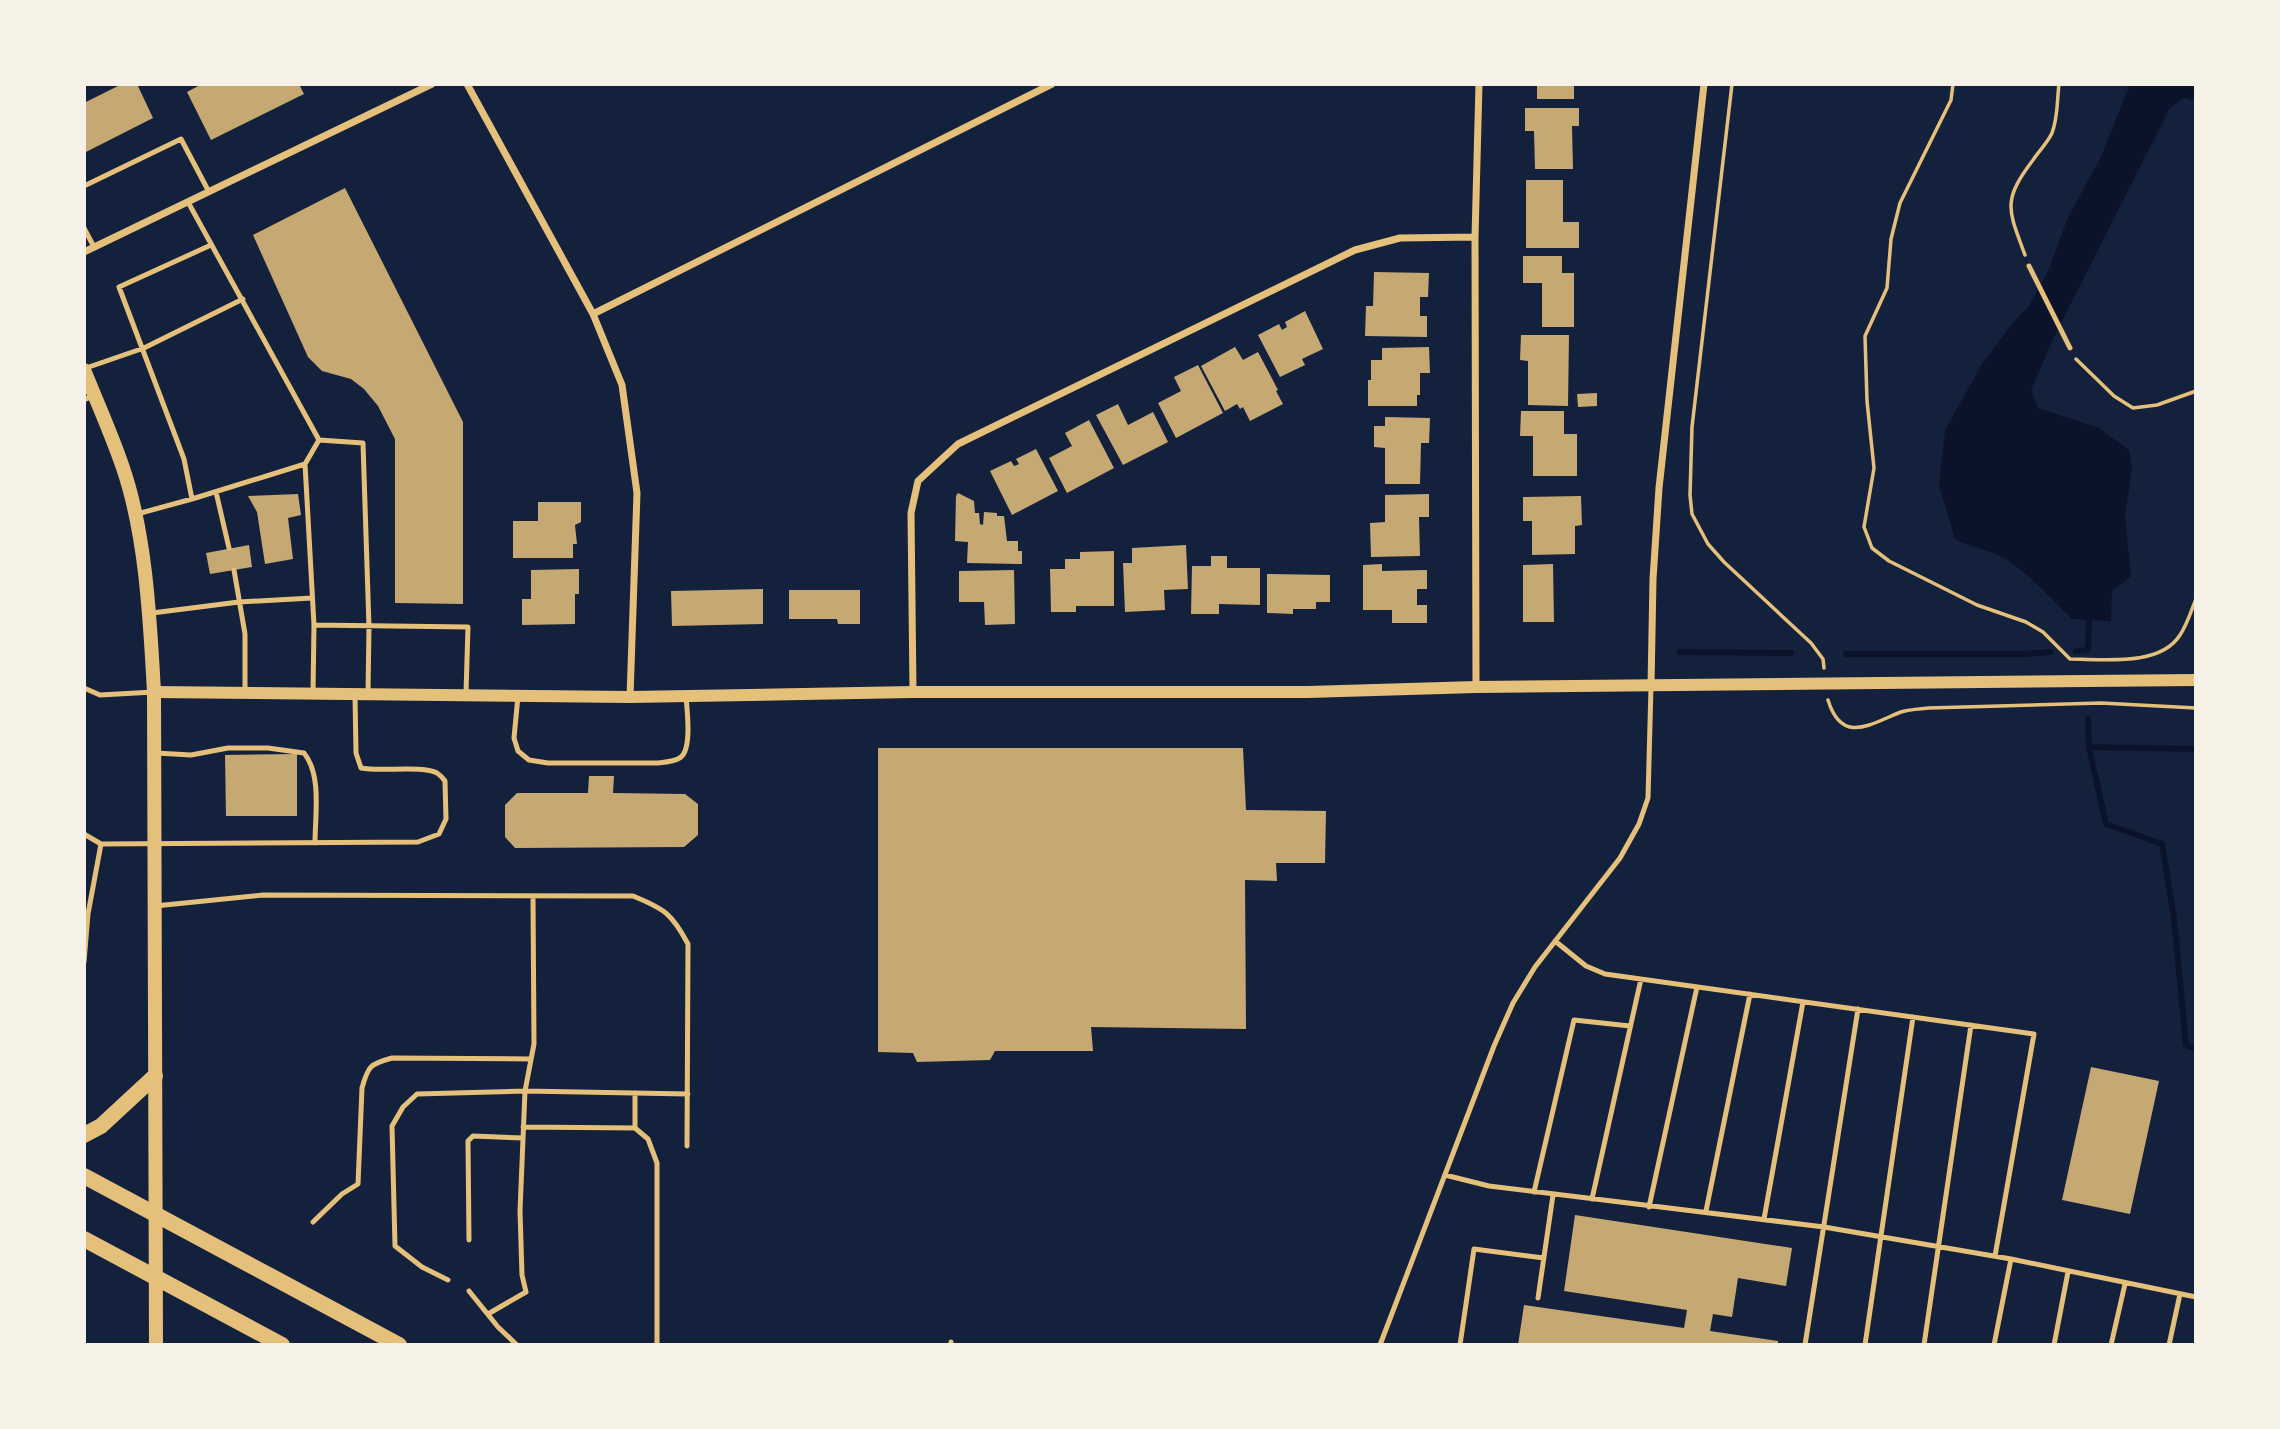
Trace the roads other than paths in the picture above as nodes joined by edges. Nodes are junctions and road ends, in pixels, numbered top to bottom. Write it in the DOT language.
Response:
graph roads {
  1 [pos="432,84"];
  2 [pos="467,84"];
  3 [pos="1052,84"];
  4 [pos="1479,84"];
  5 [pos="1704,84"];
  6 [pos="84,186"];
  7 [pos="209,192"];
  8 [pos="188,202"];
  9 [pos="84,228"];
  10 [pos="1475,237"];
  11 [pos="211,244"];
  12 [pos="94,247"];
  13 [pos="84,252"];
  14 [pos="2029,266"];
  15 [pos="243,299"];
  16 [pos="593,314"];
  17 [pos="144,348"];
  18 [pos="2070,348"];
  19 [pos="84,370"];
  20 [pos="89,398"];
  21 [pos="319,440"];
  22 [pos="306,464"];
  23 [pos="216,492"];
  24 [pos="192,499"];
  25 [pos="134,515"];
  26 [pos="229,548"];
  27 [pos="234,570"];
  28 [pos="312,598"];
  29 [pos="239,602"];
  30 [pos="149,613"];
  31 [pos="314,625"];
  32 [pos="369,627"];
  33 [pos="2196,680"];
  34 [pos="1651,686"];
  35 [pos="1476,687"];
  36 [pos="84,688"];
  37 [pos="154,692"];
  38 [pos="914,692"];
  39 [pos="245,693"];
  40 [pos="313,694"];
  41 [pos="361,694"];
  42 [pos="466,695"];
  43 [pos="518,696"];
  44 [pos="686,696"];
  45 [pos="630,697"];
  46 [pos="154,753"];
  47 [pos="84,834"];
  48 [pos="154,842"];
  49 [pos="315,843"];
  50 [pos="101,844"];
  51 [pos="533,896"];
  52 [pos="154,906"];
  53 [pos="88,914"];
  54 [pos="84,922"];
  55 [pos="1555,941"];
  56 [pos="84,962"];
  57 [pos="1641,979"];
  58 [pos="1697,987"];
  59 [pos="1750,994"];
  60 [pos="1803,1002"];
  61 [pos="1858,1009"];
  62 [pos="1913,1017"];
  63 [pos="1971,1025"];
  64 [pos="1630,1026"];
  65 [pos="531,1059"];
  66 [pos="155,1076"];
  67 [pos="525,1091"];
  68 [pos="635,1093"];
  69 [pos="688,1094"];
  70 [pos="523,1127"];
  71 [pos="635,1128"];
  72 [pos="84,1135"];
  73 [pos="523,1138"];
  74 [pos="687,1146"];
  75 [pos="1445,1175"];
  76 [pos="84,1176"];
  77 [pos="1534,1192"];
  78 [pos="1553,1195"];
  79 [pos="1592,1199"];
  80 [pos="1649,1207"];
  81 [pos="1706,1212"];
  82 [pos="156,1214"];
  83 [pos="1764,1219"];
  84 [pos="313,1222"];
  85 [pos="1824,1227"];
  86 [pos="1881,1237"];
  87 [pos="84,1239"];
  88 [pos="469,1240"];
  89 [pos="1938,1247"];
  90 [pos="1996,1256"];
  91 [pos="1544,1258"];
  92 [pos="2011,1259"];
  93 [pos="2068,1272"];
  94 [pos="156,1277"];
  95 [pos="448,1280"];
  96 [pos="2124,1284"];
  97 [pos="469,1291"];
  98 [pos="2180,1294"];
  99 [pos="2196,1297"];
  100 [pos="1538,1298"];
  101 [pos="488,1314"];
  102 [pos="156,1345"];
  103 [pos="282,1345"];
  104 [pos="399,1345"];
  105 [pos="517,1345"];
  106 [pos="657,1345"];
  107 [pos="1380,1345"];
  108 [pos="1460,1345"];
  109 [pos="1805,1345"];
  110 [pos="1865,1345"];
  111 [pos="1924,1345"];
  112 [pos="1994,1345"];
  113 [pos="2054,1345"];
  114 [pos="2111,1345"];
  115 [pos="2169,1345"];
  1 -- 7 [label="street"];
  2 -- 16 [label="street"];
  3 -- 16 [label="street"];
  4 -- 10 [label="street"];
  5 -- 34 [label="street"];
  6 -- 7 [label="lane"];
  7 -- 8 [label="street"];
  8 -- 11 [label="lane"];
  8 -- 12 [label="street"];
  9 -- 12 [label="lane"];
  10 -- 35 [label="street"];
  10 -- 38 [label="street"];
  11 -- 15 [label="lane"];
  11 -- 17 [label="lane"];
  12 -- 13 [label="street"];
  14 -- 18 [label="lane"];
  15 -- 17 [label="lane"];
  15 -- 21 [label="lane"];
  16 -- 45 [label="street"];
  17 -- 19 [label="lane"];
  17 -- 24 [label="lane"];
  19 -- 20 [label="main road"];
  20 -- 25 [label="main road"];
  21 -- 22 [label="lane"];
  21 -- 32 [label="lane"];
  22 -- 23 [label="lane"];
  22 -- 28 [label="lane"];
  23 -- 24 [label="lane"];
  23 -- 26 [label="lane"];
  24 -- 25 [label="lane"];
  25 -- 30 [label="main road"];
  27 -- 29 [label="lane"];
  28 -- 29 [label="lane"];
  28 -- 31 [label="lane"];
  29 -- 30 [label="lane"];
  29 -- 39 [label="lane"];
  30 -- 37 [label="main road"];
  31 -- 32 [label="lane"];
  31 -- 40 [label="lane"];
  32 -- 41 [label="lane"];
  32 -- 42 [label="lane"];
  33 -- 34 [label="street"];
  34 -- 35 [label="street"];
  34 -- 55 [label="lane"];
  35 -- 38 [label="street"];
  36 -- 37 [label="lane"];
  37 -- 39 [label="street"];
  37 -- 46 [label="main road"];
  38 -- 44 [label="street"];
  39 -- 40 [label="street"];
  40 -- 41 [label="street"];
  41 -- 42 [label="street"];
  41 -- 49 [label="lane"];
  42 -- 43 [label="street"];
  43 -- 44 [label="lane"];
  43 -- 45 [label="street"];
  44 -- 45 [label="street"];
  46 -- 48 [label="main road"];
  46 -- 49 [label="lane"];
  47 -- 50 [label="lane"];
  48 -- 49 [label="lane"];
  48 -- 50 [label="lane"];
  48 -- 52 [label="main road"];
  50 -- 53 [label="lane"];
  51 -- 52 [label="lane"];
  51 -- 65 [label="lane"];
  51 -- 69 [label="lane"];
  52 -- 66 [label="main road"];
  53 -- 54 [label="lane"];
  53 -- 56 [label="lane"];
  55 -- 57 [label="lane"];
  55 -- 75 [label="lane"];
  57 -- 58 [label="lane"];
  57 -- 64 [label="lane"];
  58 -- 59 [label="lane"];
  58 -- 80 [label="lane"];
  59 -- 60 [label="lane"];
  59 -- 81 [label="lane"];
  60 -- 61 [label="lane"];
  60 -- 83 [label="lane"];
  61 -- 62 [label="lane"];
  61 -- 85 [label="lane"];
  62 -- 63 [label="lane"];
  62 -- 86 [label="lane"];
  63 -- 89 [label="lane"];
  63 -- 90 [label="lane"];
  64 -- 77 [label="lane"];
  64 -- 79 [label="lane"];
  65 -- 67 [label="lane"];
  65 -- 84 [label="lane"];
  66 -- 72 [label="highway"];
  66 -- 82 [label="main road"];
  67 -- 68 [label="lane"];
  67 -- 70 [label="lane"];
  67 -- 95 [label="lane"];
  68 -- 69 [label="lane"];
  68 -- 71 [label="lane"];
  69 -- 74 [label="lane"];
  70 -- 71 [label="lane"];
  70 -- 73 [label="lane"];
  71 -- 106 [label="lane"];
  73 -- 88 [label="lane"];
  73 -- 101 [label="lane"];
  75 -- 77 [label="lane"];
  75 -- 107 [label="lane"];
  76 -- 82 [label="highway"];
  77 -- 78 [label="lane"];
  78 -- 79 [label="lane"];
  78 -- 91 [label="lane"];
  79 -- 80 [label="lane"];
  80 -- 81 [label="lane"];
  81 -- 83 [label="lane"];
  82 -- 94 [label="main road"];
  82 -- 104 [label="highway"];
  83 -- 85 [label="lane"];
  85 -- 86 [label="lane"];
  85 -- 109 [label="lane"];
  86 -- 89 [label="lane"];
  86 -- 110 [label="lane"];
  87 -- 94 [label="highway"];
  89 -- 90 [label="lane"];
  89 -- 111 [label="lane"];
  90 -- 92 [label="lane"];
  91 -- 100 [label="lane"];
  91 -- 108 [label="lane"];
  92 -- 93 [label="lane"];
  92 -- 112 [label="lane"];
  93 -- 96 [label="lane"];
  93 -- 113 [label="lane"];
  94 -- 102 [label="main road"];
  94 -- 103 [label="highway"];
  96 -- 98 [label="lane"];
  96 -- 114 [label="lane"];
  97 -- 101 [label="lane"];
  98 -- 99 [label="lane"];
  98 -- 115 [label="lane"];
  101 -- 105 [label="lane"];
}
